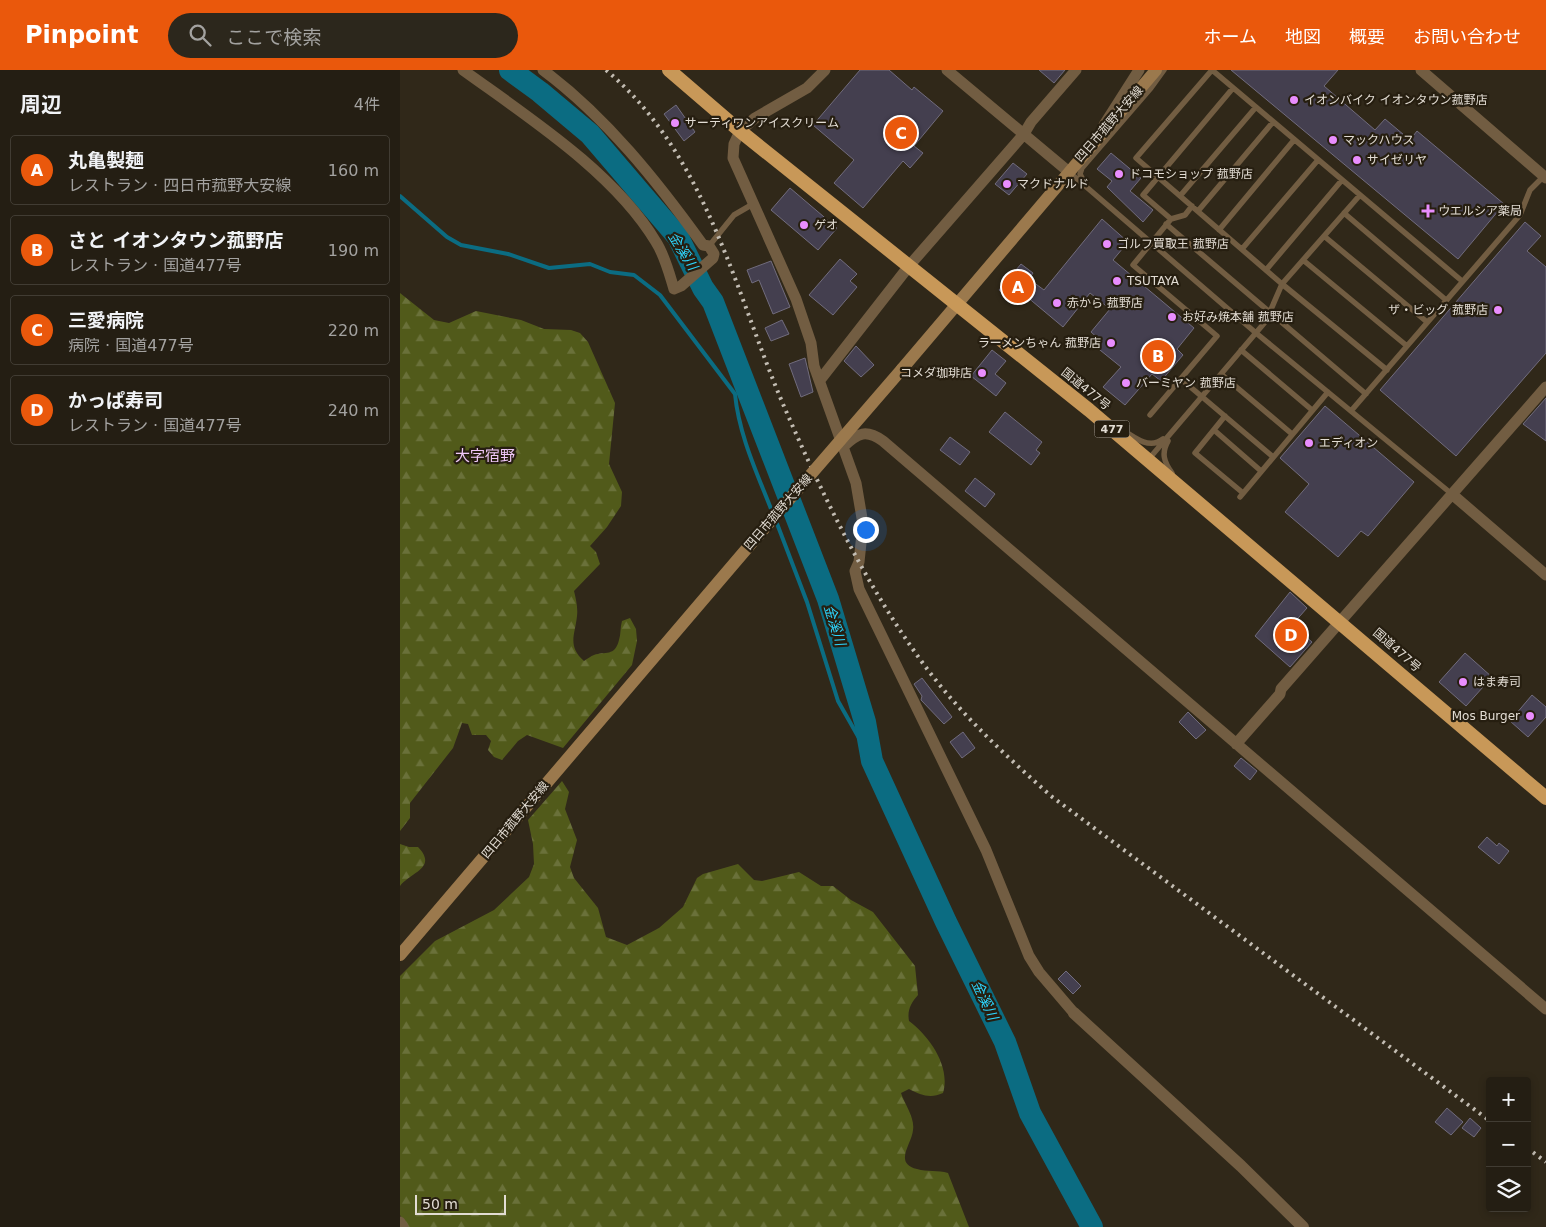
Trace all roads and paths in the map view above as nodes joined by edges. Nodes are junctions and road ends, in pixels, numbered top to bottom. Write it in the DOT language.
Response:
graph roads {
  1 [pos="464,70"];
  2 [pos="543,70"];
  3 [pos="670,70"];
  4 [pos="825,70"];
  5 [pos="947,70"];
  6 [pos="1076,70"];
  7 [pos="1139,70"];
  8 [pos="1156,70"];
  9 [pos="1164,70"];
  10 [pos="1421,70"];
  11 [pos="1233,88"];
  12 [pos="1256,107"];
  13 [pos="1273,122"];
  14 [pos="740,131"];
  15 [pos="1024,134"];
  16 [pos="1294,140"];
  17 [pos="1091,145"];
  18 [pos="1318,160"];
  19 [pos="1068,172"];
  20 [pos="1158,177"];
  21 [pos="1545,177"];
  22 [pos="1342,180"];
  23 [pos="1088,188"];
  24 [pos="1360,195"];
  25 [pos="1180,196"];
  26 [pos="755,203"];
  27 [pos="1192,206"];
  28 [pos="1198,211"];
  29 [pos="1344,213"];
  30 [pos="1171,218"];
  31 [pos="1166,224"];
  32 [pos="1219,230"];
  33 [pos="1324,236"];
  34 [pos="1151,243"];
  35 [pos="709,246"];
  36 [pos="1242,249"];
  37 [pos="1303,260"];
  38 [pos="909,266"];
  39 [pos="1266,270"];
  40 [pos="1462,281"];
  41 [pos="1282,284"];
  42 [pos="1446,300"];
  43 [pos="958,306"];
  44 [pos="1270,315"];
  45 [pos="1427,322"];
  46 [pos="1256,333"];
  47 [pos="1407,346"];
  48 [pos="1241,350"];
  49 [pos="1387,370"];
  50 [pos="1221,374"];
  51 [pos="1181,379"];
  52 [pos="820,380"];
  53 [pos="1546,387"];
  54 [pos="1328,392"];
  55 [pos="1366,394"];
  56 [pos="1202,396"];
  57 [pos="1089,410"];
  58 [pos="1312,410"];
  59 [pos="1351,411"];
  60 [pos="1150,415"];
  61 [pos="1225,416"];
  62 [pos="1174,430"];
  63 [pos="1214,430"];
  64 [pos="1292,434"];
  65 [pos="844,446"];
  66 [pos="1272,456"];
  67 [pos="1148,460"];
  68 [pos="1261,471"];
  69 [pos="1190,495"];
  70 [pos="1453,495"];
  71 [pos="1546,575"];
  72 [pos="1340,621"];
  73 [pos="1236,744"];
  74 [pos="1546,798"];
  75 [pos="400,954"];
  76 [pos="1546,1009"];
  77 [pos="1074,1013"];
  78 [pos="400,1222"];
  79 [pos="403,1227"];
  80 [pos="1302,1227"];
  1 -- 35 [label="street"];
  2 -- 35 [label="street"];
  3 -- 14 [label="highway, 国道477号 / 477"];
  4 -- 14 [label="street"];
  5 -- 15 [label="street"];
  6 -- 15 [label="street"];
  7 -- 17 [label="street"];
  8 -- 17 [label="main road, 四日市菰野大安線"];
  9 -- 23 [label="lane"];
  10 -- 21 [label="street"];
  11 -- 12 [label="lane"];
  11 -- 20 [label="lane"];
  11 -- 20 [label="lane"];
  12 -- 13 [label="lane"];
  12 -- 25 [label="lane"];
  13 -- 16 [label="lane"];
  13 -- 28 [label="lane"];
  14 -- 26 [label="street"];
  14 -- 38 [label="highway, 国道477号 / 477"];
  15 -- 19 [label="street"];
  15 -- 38 [label="street"];
  16 -- 18 [label="lane"];
  16 -- 32 [label="lane"];
  17 -- 19 [label="main road, 四日市菰野大安線"];
  18 -- 22 [label="lane"];
  18 -- 36 [label="lane"];
  19 -- 23 [label="lane"];
  19 -- 43 [label="main road, 四日市菰野大安線"];
  20 -- 25 [label="lane"];
  20 -- 30 [label="lane"];
  21 -- 40 [label="lane"];
  22 -- 24 [label="lane"];
  22 -- 39 [label="lane"];
  23 -- 34 [label="lane"];
  24 -- 29 [label="lane"];
  24 -- 40 [label="lane"];
  25 -- 27 [label="lane"];
  26 -- 35 [label="lane"];
  26 -- 52 [label="street"];
  27 -- 28 [label="lane"];
  27 -- 30 [label="lane"];
  28 -- 32 [label="lane"];
  29 -- 33 [label="lane"];
  29 -- 42 [label="lane"];
  30 -- 31 [label="lane"];
  31 -- 34 [label="lane"];
  31 -- 44 [label="lane"];
  32 -- 36 [label="lane"];
  33 -- 37 [label="lane"];
  33 -- 45 [label="lane"];
  34 -- 46 [label="lane"];
  34 -- 51 [label="lane"];
  36 -- 39 [label="lane"];
  37 -- 41 [label="lane"];
  37 -- 47 [label="lane"];
  38 -- 43 [label="highway, 国道477号 / 477"];
  38 -- 52 [label="street"];
  39 -- 41 [label="lane"];
  40 -- 42 [label="lane"];
  41 -- 44 [label="lane"];
  41 -- 49 [label="lane"];
  42 -- 45 [label="lane"];
  43 -- 57 [label="highway, 国道477号 / 477"];
  43 -- 75 [label="main road, 四日市菰野大安線, bridge"];
  44 -- 46 [label="lane"];
  44 -- 55 [label="lane"];
  45 -- 47 [label="lane"];
  46 -- 48 [label="lane"];
  46 -- 54 [label="lane"];
  47 -- 49 [label="lane"];
  48 -- 50 [label="lane"];
  48 -- 58 [label="lane"];
  49 -- 55 [label="lane"];
  50 -- 56 [label="lane"];
  50 -- 64 [label="lane"];
  51 -- 56 [label="lane"];
  51 -- 60 [label="lane"];
  52 -- 65 [label="street"];
  53 -- 70 [label="street"];
  54 -- 58 [label="lane"];
  54 -- 59 [label="lane"];
  55 -- 59 [label="lane"];
  56 -- 61 [label="lane"];
  56 -- 62 [label="lane"];
  57 -- 62 [label="lane"];
  57 -- 67 [label="highway, 国道477号 / 477"];
  58 -- 64 [label="lane"];
  59 -- 70 [label="lane"];
  61 -- 63 [label="lane"];
  61 -- 66 [label="lane"];
  62 -- 67 [label="lane"];
  62 -- 69 [label="lane"];
  63 -- 68 [label="lane"];
  63 -- 68 [label="lane"];
  64 -- 66 [label="lane"];
  65 -- 73 [label="street"];
  65 -- 77 [label="street"];
  66 -- 68 [label="lane"];
  67 -- 69 [label="highway, 国道477号 / 477"];
  69 -- 72 [label="highway, 国道477号 / 477"];
  70 -- 71 [label="street"];
  70 -- 72 [label="street"];
  72 -- 73 [label="street"];
  72 -- 74 [label="highway, 国道477号 / 477"];
  73 -- 76 [label="street"];
  77 -- 80 [label="street"];
  78 -- 79 [label="street"];
}
